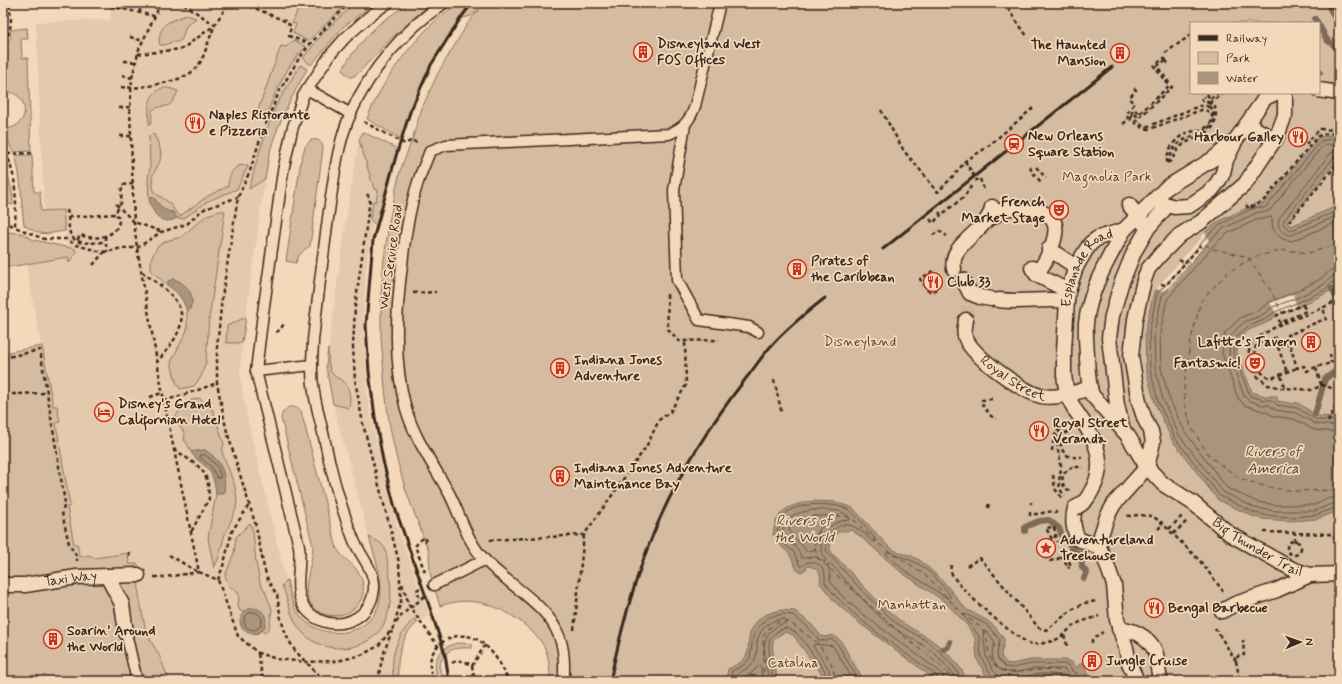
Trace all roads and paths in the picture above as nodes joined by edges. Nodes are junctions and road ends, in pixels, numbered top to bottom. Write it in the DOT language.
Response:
graph roads {
  1 [pos="8,3"];
  2 [pos="140,3"];
  3 [pos="161,3"];
  4 [pos="182,3"];
  5 [pos="229,3"];
  6 [pos="243,3"];
  7 [pos="349,3"];
  8 [pos="388,3"];
  9 [pos="444,3"];
  10 [pos="720,3"];
  11 [pos="1004,3"];
  12 [pos="110,6"];
  13 [pos="140,13"];
  14 [pos="154,16"];
  15 [pos="215,25"];
  16 [pos="1027,36"];
  17 [pos="1190,36"];
  18 [pos="130,37"];
  19 [pos="3,41"];
  20 [pos="143,41"];
  21 [pos="310,44"];
  22 [pos="1165,53"];
  23 [pos="138,54"];
  24 [pos="124,61"];
  25 [pos="136,62"];
  26 [pos="1168,64"];
  27 [pos="122,75"];
  28 [pos="132,78"];
  29 [pos="1132,86"];
  30 [pos="1169,86"];
  31 [pos="121,87"];
  32 [pos="131,88"];
  33 [pos="307,89"];
  34 [pos="1320,90"];
  35 [pos="1339,93"];
  36 [pos="1217,94"];
  37 [pos="1222,94"];
  38 [pos="1274,94"];
  39 [pos="1285,94"];
  40 [pos="1205,95"];
  41 [pos="1200,98"];
  42 [pos="1210,99"];
  43 [pos="1209,103"];
  44 [pos="130,107"];
  45 [pos="119,108"];
  46 [pos="1032,108"];
  47 [pos="1212,109"];
  48 [pos="881,110"];
  49 [pos="350,114"];
  50 [pos="1123,124"];
  51 [pos="1247,124"];
  52 [pos="685,125"];
  53 [pos="1339,131"];
  54 [pos="120,136"];
  55 [pos="131,136"];
  56 [pos="1339,138"];
  57 [pos="3,139"];
  58 [pos="1275,140"];
  59 [pos="1235,141"];
  60 [pos="1290,143"];
  61 [pos="430,151"];
  62 [pos="32,153"];
  63 [pos="7,154"];
  64 [pos="1168,157"];
  65 [pos="965,161"];
  66 [pos="1339,162"];
  67 [pos="1030,167"];
  68 [pos="1036,167"];
  69 [pos="1046,178"];
  70 [pos="1041,182"];
  71 [pos="133,184"];
  72 [pos="982,184"];
  73 [pos="972,185"];
  74 [pos="367,194"];
  75 [pos="238,198"];
  76 [pos="1154,200"];
  77 [pos="1245,203"];
  78 [pos="116,204"];
  79 [pos="1168,205"];
  80 [pos="118,208"];
  81 [pos="67,210"];
  82 [pos="1133,210"];
  83 [pos="938,212"];
  84 [pos="115,214"];
  85 [pos="941,215"];
  86 [pos="69,217"];
  87 [pos="930,219"];
  88 [pos="134,222"];
  89 [pos="1289,222"];
  90 [pos="3,223"];
  91 [pos="15,226"];
  92 [pos="1124,230"];
  93 [pos="161,232"];
  94 [pos="105,236"];
  95 [pos="1202,238"];
  96 [pos="77,240"];
  97 [pos="1160,241"];
  98 [pos="105,242"];
  99 [pos="137,248"];
  100 [pos="1049,250"];
  101 [pos="105,251"];
  102 [pos="1185,263"];
  103 [pos="93,265"];
  104 [pos="1076,267"];
  105 [pos="954,268"];
  106 [pos="141,271"];
  107 [pos="933,271"];
  108 [pos="962,280"];
  109 [pos="1159,286"];
  110 [pos="936,289"];
  111 [pos="436,292"];
  112 [pos="399,293"];
  113 [pos="1068,296"];
  114 [pos="1339,299"];
  115 [pos="1322,307"];
  116 [pos="966,320"];
  117 [pos="1285,322"];
  118 [pos="758,332"];
  119 [pos="1260,336"];
  120 [pos="685,341"];
  121 [pos="1264,341"];
  122 [pos="1290,343"];
  123 [pos="1278,346"];
  124 [pos="1330,354"];
  125 [pos="3,358"];
  126 [pos="1339,361"];
  127 [pos="157,362"];
  128 [pos="1333,362"];
  129 [pos="312,365"];
  130 [pos="1316,367"];
  131 [pos="1297,368"];
  132 [pos="256,371"];
  133 [pos="1287,372"];
  134 [pos="1281,376"];
  135 [pos="774,380"];
  136 [pos="217,383"];
  137 [pos="1321,385"];
  138 [pos="1090,388"];
  139 [pos="1285,388"];
  140 [pos="1339,391"];
  141 [pos="46,393"];
  142 [pos="162,393"];
  143 [pos="12,394"];
  144 [pos="1067,395"];
  145 [pos="150,397"];
  146 [pos="992,399"];
  147 [pos="164,401"];
  148 [pos="782,414"];
  149 [pos="996,420"];
  150 [pos="1328,422"];
  151 [pos="1063,424"];
  152 [pos="1068,427"];
  153 [pos="1072,432"];
  154 [pos="1124,432"];
  155 [pos="174,449"];
  156 [pos="1052,451"];
  157 [pos="1084,457"];
  158 [pos="1084,466"];
  159 [pos="1147,468"];
  160 [pos="1053,475"];
  161 [pos="1076,491"];
  162 [pos="1060,496"];
  163 [pos="990,502"];
  164 [pos="1072,503"];
  165 [pos="250,505"];
  166 [pos="988,508"];
  167 [pos="1030,512"];
  168 [pos="1060,514"];
  169 [pos="1183,514"];
  170 [pos="1123,518"];
  171 [pos="1189,519"];
  172 [pos="1164,524"];
  173 [pos="1158,529"];
  174 [pos="1171,532"];
  175 [pos="1278,532"];
  176 [pos="191,533"];
  177 [pos="1295,533"];
  178 [pos="584,535"];
  179 [pos="1057,535"];
  180 [pos="1168,536"];
  181 [pos="1052,539"];
  182 [pos="426,542"];
  183 [pos="1057,542"];
  184 [pos="1295,542"];
  185 [pos="493,543"];
  186 [pos="1339,544"];
  187 [pos="1099,546"];
  188 [pos="169,555"];
  189 [pos="1062,556"];
  190 [pos="484,560"];
  191 [pos="77,564"];
  192 [pos="951,565"];
  193 [pos="967,566"];
  194 [pos="199,572"];
  195 [pos="425,573"];
  196 [pos="1339,574"];
  197 [pos="1310,575"];
  198 [pos="107,576"];
  199 [pos="144,576"];
  200 [pos="218,580"];
  201 [pos="401,582"];
  202 [pos="3,585"];
  203 [pos="422,585"];
  204 [pos="434,585"];
  205 [pos="1227,595"];
  206 [pos="420,600"];
  207 [pos="1102,600"];
  208 [pos="410,607"];
  209 [pos="1222,611"];
  210 [pos="1100,616"];
  211 [pos="1211,623"];
  212 [pos="393,628"];
  213 [pos="1119,629"];
  214 [pos="126,633"];
  215 [pos="1064,635"];
  216 [pos="1244,640"];
  217 [pos="485,645"];
  218 [pos="438,646"];
  219 [pos="1068,648"];
  220 [pos="562,650"];
  221 [pos="258,653"];
  222 [pos="1236,660"];
  223 [pos="306,662"];
  224 [pos="452,663"];
  225 [pos="472,666"];
  226 [pos="137,681"];
  227 [pos="263,681"];
  228 [pos="325,681"];
  229 [pos="379,681"];
  230 [pos="434,681"];
  231 [pos="473,681"];
  232 [pos="508,681"];
  233 [pos="564,681"];
  234 [pos="1137,681"];
  235 [pos="1161,681"];
  236 [pos="1240,681"];
  1 -- 19 [label="path"];
  2 -- 13 [label="path"];
  3 -- 14 [label="path"];
  4 -- 15 [label="path"];
  5 -- 15 [label="path"];
  6 -- 21 [label="path"];
  7 -- 21 [label="path"];
  8 -- 33 [label="lane"];
  9 -- 49 [label="lane"];
  10 -- 52 [label="lane"];
  11 -- 16 [label="path"];
  12 -- 13 [label="path"];
  13 -- 14 [label="path"];
  14 -- 20 [label="path"];
  15 -- 23 [label="path"];
  15 -- 32 [label="path"];
  17 -- 22 [label="path"];
  18 -- 20 [label="path"];
  20 -- 23 [label="path"];
  21 -- 75 [label="path"];
  23 -- 25 [label="path"];
  24 -- 25 [label="path"];
  25 -- 28 [label="path"];
  26 -- 30 [label="path"];
  27 -- 28 [label="path"];
  28 -- 32 [label="path"];
  29 -- 50 [label="path"];
  30 -- 47 [label="path"];
  30 -- 64 [label="path"];
  31 -- 32 [label="path"];
  32 -- 44 [label="path"];
  33 -- 49 [label="lane"];
  33 -- 132 [label="lane"];
  34 -- 35 [label="street"];
  36 -- 42 [label="path"];
  37 -- 43 [label="path"];
  38 -- 51 [label="street, Esplanade Road"];
  39 -- 58 [label="street"];
  40 -- 42 [label="path"];
  40 -- 43 [label="path"];
  41 -- 43 [label="path"];
  42 -- 43 [label="path"];
  43 -- 47 [label="path"];
  43 -- 64 [label="path"];
  44 -- 45 [label="path"];
  44 -- 55 [label="path"];
  46 -- 65 [label="path"];
  47 -- 64 [label="path"];
  48 -- 65 [label="path"];
  49 -- 61 [label="path"];
  49 -- 129 [label="lane"];
  51 -- 58 [label="street"];
  51 -- 59 [label="street, Esplanade Road"];
  52 -- 61 [label="lane"];
  52 -- 118 [label="lane"];
  53 -- 60 [label="path"];
  54 -- 55 [label="path"];
  55 -- 71 [label="path"];
  56 -- 77 [label="path"];
  57 -- 63 [label="path"];
  58 -- 95 [label="street"];
  59 -- 76 [label="street, Esplanade Road"];
  59 -- 79 [label="street"];
  61 -- 112 [label="lane, West Service Road"];
  62 -- 63 [label="path"];
  63 -- 91 [label="path"];
  65 -- 72 [label="path"];
  66 -- 89 [label="path"];
  67 -- 70 [label="path"];
  68 -- 69 [label="path"];
  71 -- 80 [label="path"];
  71 -- 88 [label="path"];
  73 -- 85 [label="path"];
  74 -- 201 [label="path"];
  75 -- 93 [label="path"];
  75 -- 136 [label="path"];
  76 -- 79 [label="street"];
  76 -- 82 [label="street, Esplanade Road"];
  78 -- 80 [label="path"];
  79 -- 97 [label="street"];
  80 -- 84 [label="path"];
  80 -- 88 [label="path"];
  81 -- 86 [label="path"];
  82 -- 92 [label="street, Esplanade Road"];
  82 -- 97 [label="street"];
  83 -- 85 [label="path"];
  84 -- 86 [label="path"];
  84 -- 94 [label="path"];
  85 -- 87 [label="path"];
  86 -- 96 [label="path"];
  88 -- 93 [label="path"];
  88 -- 99 [label="path"];
  90 -- 91 [label="path"];
  91 -- 101 [label="path"];
  92 -- 104 [label="street, Esplanade Road"];
  92 -- 138 [label="street"];
  93 -- 99 [label="path"];
  94 -- 96 [label="path"];
  94 -- 98 [label="path"];
  95 -- 97 [label="street"];
  95 -- 102 [label="path"];
  96 -- 98 [label="path"];
  97 -- 102 [label="path"];
  97 -- 154 [label="street"];
  97 -- 159 [label="street"];
  98 -- 101 [label="path"];
  99 -- 101 [label="path"];
  99 -- 106 [label="path"];
  100 -- 104 [label="street"];
  100 -- 105 [label="street"];
  100 -- 113 [label="street"];
  101 -- 103 [label="path"];
  102 -- 109 [label="path"];
  104 -- 113 [label="street, Esplanade Road"];
  106 -- 127 [label="path"];
  106 -- 127 [label="path"];
  107 -- 110 [label="path"];
  108 -- 113 [label="street"];
  111 -- 112 [label="path"];
  112 -- 190 [label="lane, West Service Road"];
  113 -- 144 [label="street, Esplanade Road"];
  114 -- 115 [label="path"];
  115 -- 117 [label="path"];
  115 -- 122 [label="path"];
  116 -- 144 [label="street, Royal Street"];
  117 -- 117 [label="path"];
  117 -- 119 [label="path"];
  119 -- 121 [label="path"];
  119 -- 139 [label="path"];
  120 -- 178 [label="path"];
  121 -- 123 [label="path"];
  121 -- 133 [label="path"];
  122 -- 123 [label="path"];
  122 -- 131 [label="path"];
  123 -- 133 [label="path"];
  124 -- 128 [label="path"];
  125 -- 141 [label="path"];
  126 -- 128 [label="path, bridge"];
  127 -- 142 [label="path"];
  128 -- 130 [label="path"];
  129 -- 132 [label="lane"];
  129 -- 132 [label="lane"];
  130 -- 131 [label="path"];
  130 -- 137 [label="path"];
  131 -- 133 [label="path"];
  134 -- 139 [label="path"];
  135 -- 148 [label="path"];
  136 -- 147 [label="path"];
  136 -- 165 [label="path"];
  137 -- 139 [label="path"];
  137 -- 140 [label="path"];
  138 -- 144 [label="street, Royal Street"];
  138 -- 154 [label="street, Big Thunder Trail"];
  140 -- 150 [label="path"];
  141 -- 143 [label="path"];
  141 -- 191 [label="path"];
  142 -- 145 [label="path"];
  142 -- 147 [label="path"];
  144 -- 164 [label="street, Esplanade Road, bridge"];
  146 -- 149 [label="path"];
  147 -- 155 [label="path"];
  151 -- 156 [label="path"];
  152 -- 164 [label="path"];
  153 -- 157 [label="path"];
  154 -- 159 [label="street, Big Thunder Trail"];
  155 -- 176 [label="path"];
  155 -- 176 [label="path"];
  158 -- 161 [label="path"];
  159 -- 187 [label="street"];
  159 -- 197 [label="street, Big Thunder Trail"];
  160 -- 162 [label="path"];
  163 -- 166 [label="path"];
  164 -- 187 [label="street"];
  165 -- 200 [label="path"];
  165 -- 223 [label="path"];
  167 -- 168 [label="path"];
  169 -- 174 [label="path"];
  170 -- 172 [label="path"];
  171 -- 174 [label="path"];
  172 -- 173 [label="path"];
  172 -- 174 [label="path"];
  174 -- 180 [label="path"];
  174 -- 205 [label="path"];
  175 -- 177 [label="path"];
  176 -- 194 [label="path"];
  177 -- 184 [label="path"];
  177 -- 186 [label="path"];
  178 -- 185 [label="path"];
  178 -- 220 [label="path"];
  179 -- 181 [label="path"];
  181 -- 183 [label="path, bridge"];
  181 -- 189 [label="path"];
  182 -- 195 [label="path"];
  187 -- 213 [label="street"];
  188 -- 194 [label="path"];
  190 -- 204 [label="lane"];
  190 -- 220 [label="lane, West Service Road"];
  192 -- 215 [label="path"];
  193 -- 207 [label="path"];
  194 -- 199 [label="path"];
  194 -- 200 [label="path"];
  196 -- 197 [label="street, Big Thunder Trail"];
  197 -- 209 [label="street"];
  198 -- 199 [label="street, Taxi Way"];
  198 -- 202 [label="street, Taxi Way"];
  198 -- 214 [label="street"];
  200 -- 221 [label="path"];
  201 -- 208 [label="path"];
  201 -- 212 [label="path"];
  203 -- 206 [label="path"];
  204 -- 206 [label="path"];
  206 -- 208 [label="path"];
  208 -- 212 [label="path"];
  208 -- 218 [label="path"];
  210 -- 215 [label="path"];
  211 -- 222 [label="path"];
  212 -- 223 [label="path"];
  212 -- 229 [label="path"];
  213 -- 234 [label="street"];
  213 -- 235 [label="street"];
  214 -- 226 [label="lane"];
  215 -- 219 [label="path"];
  216 -- 222 [label="path"];
  217 -- 218 [label="path"];
  217 -- 225 [label="path"];
  217 -- 232 [label="path"];
  218 -- 230 [label="path"];
  220 -- 233 [label="lane, West Service Road"];
  221 -- 223 [label="path"];
  221 -- 227 [label="path"];
  222 -- 236 [label="path"];
  223 -- 228 [label="path"];
  224 -- 225 [label="path"];
  225 -- 231 [label="path"];
}
